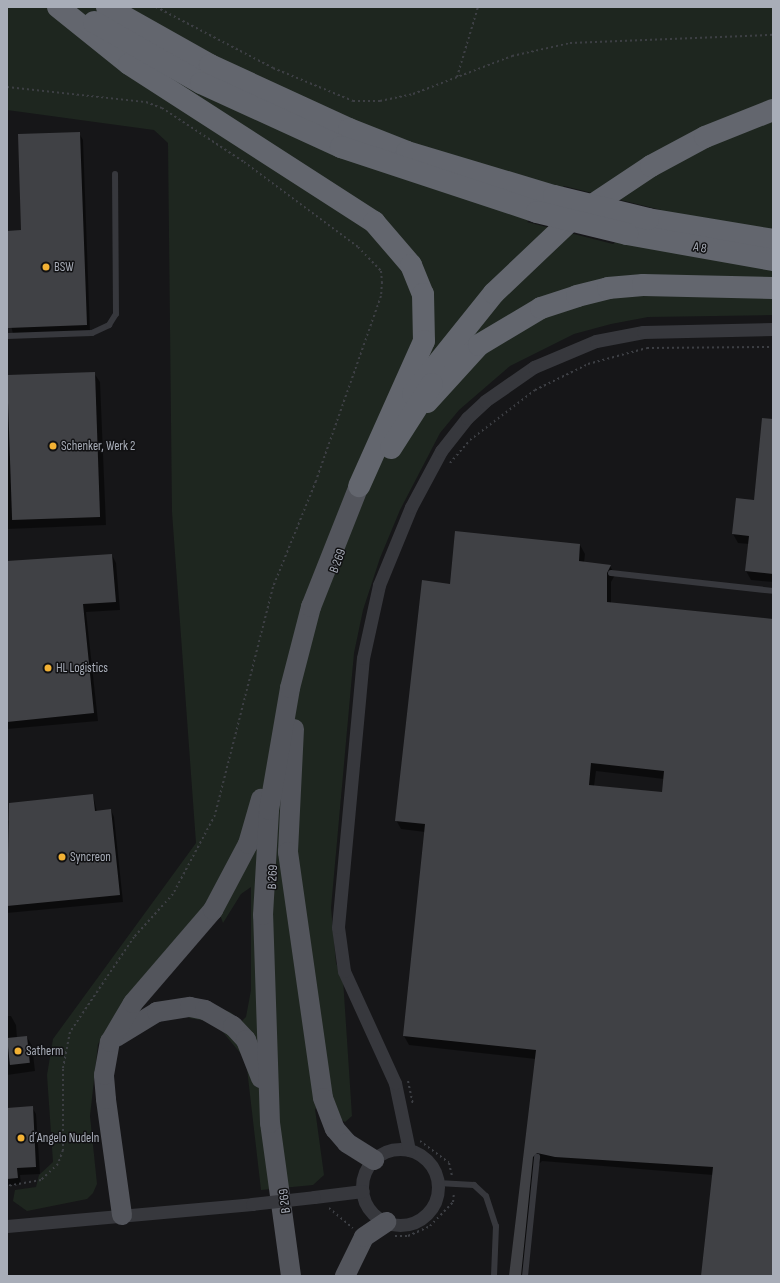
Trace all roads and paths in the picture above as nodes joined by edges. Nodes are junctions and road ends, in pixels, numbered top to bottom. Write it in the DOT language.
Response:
graph roads {
  1 [pos="58,7"];
  2 [pos="72,7"];
  3 [pos="107,7"];
  4 [pos="156,7"];
  5 [pos="478,7"];
  6 [pos="773,35"];
  7 [pos="456,77"];
  8 [pos="7,87"];
  9 [pos="773,110"];
  10 [pos="773,119"];
  11 [pos="115,174"];
  12 [pos="773,240"];
  13 [pos="773,260"];
  14 [pos="773,288"];
  15 [pos="773,329"];
  16 [pos="7,336"];
  17 [pos="773,347"];
  18 [pos="447,467"];
  19 [pos="364,489"];
  20 [pos="611,573"];
  21 [pos="773,591"];
  22 [pos="294,693"];
  23 [pos="110,1042"];
  24 [pos="406,1076"];
  25 [pos="414,1110"];
  26 [pos="270,1123"];
  27 [pos="418,1138"];
  28 [pos="409,1150"];
  29 [pos="537,1157"];
  30 [pos="374,1160"];
  31 [pos="438,1183"];
  32 [pos="453,1183"];
  33 [pos="7,1186"];
  34 [pos="362,1191"];
  35 [pos="318,1202"];
  36 [pos="122,1215"];
  37 [pos="7,1226"];
  38 [pos="389,1229"];
  39 [pos="364,1238"];
  40 [pos="292,1276"];
  41 [pos="345,1276"];
  42 [pos="494,1276"];
  43 [pos="525,1276"];
  1 -- 19 [label="highway"];
  2 -- 13 [label="highway, A 8 / A 8, bridge"];
  3 -- 12 [label="highway, A 8, bridge"];
  4 -- 7 [label="path"];
  5 -- 7 [label="path"];
  6 -- 7 [label="path"];
  8 -- 33 [label="path"];
  9 -- 19 [label="highway"];
  10 -- 19 [label="highway"];
  11 -- 16 [label="lane"];
  14 -- 19 [label="highway"];
  15 -- 28 [label="street"];
  17 -- 18 [label="path"];
  19 -- 22 [label="main road, B 269 / B 269"];
  20 -- 21 [label="lane"];
  22 -- 23 [label="main road"];
  22 -- 26 [label="main road"];
  22 -- 30 [label="main road"];
  22 -- 40 [label="main road, B 269 / B 269"];
  23 -- 26 [label="main road"];
  23 -- 36 [label="main road"];
  24 -- 25 [label="path"];
  26 -- 40 [label="main road"];
  27 -- 32 [label="path"];
  28 -- 30 [label="street"];
  28 -- 31 [label="street"];
  29 -- 43 [label="lane"];
  30 -- 34 [label="street"];
  31 -- 32 [label="lane"];
  31 -- 38 [label="street"];
  32 -- 38 [label="path"];
  32 -- 42 [label="lane"];
  34 -- 35 [label="street"];
  34 -- 38 [label="street"];
  35 -- 36 [label="street, bridge"];
  35 -- 39 [label="path"];
  36 -- 37 [label="street"];
  38 -- 39 [label="main road"];
  39 -- 41 [label="main road"];
}
